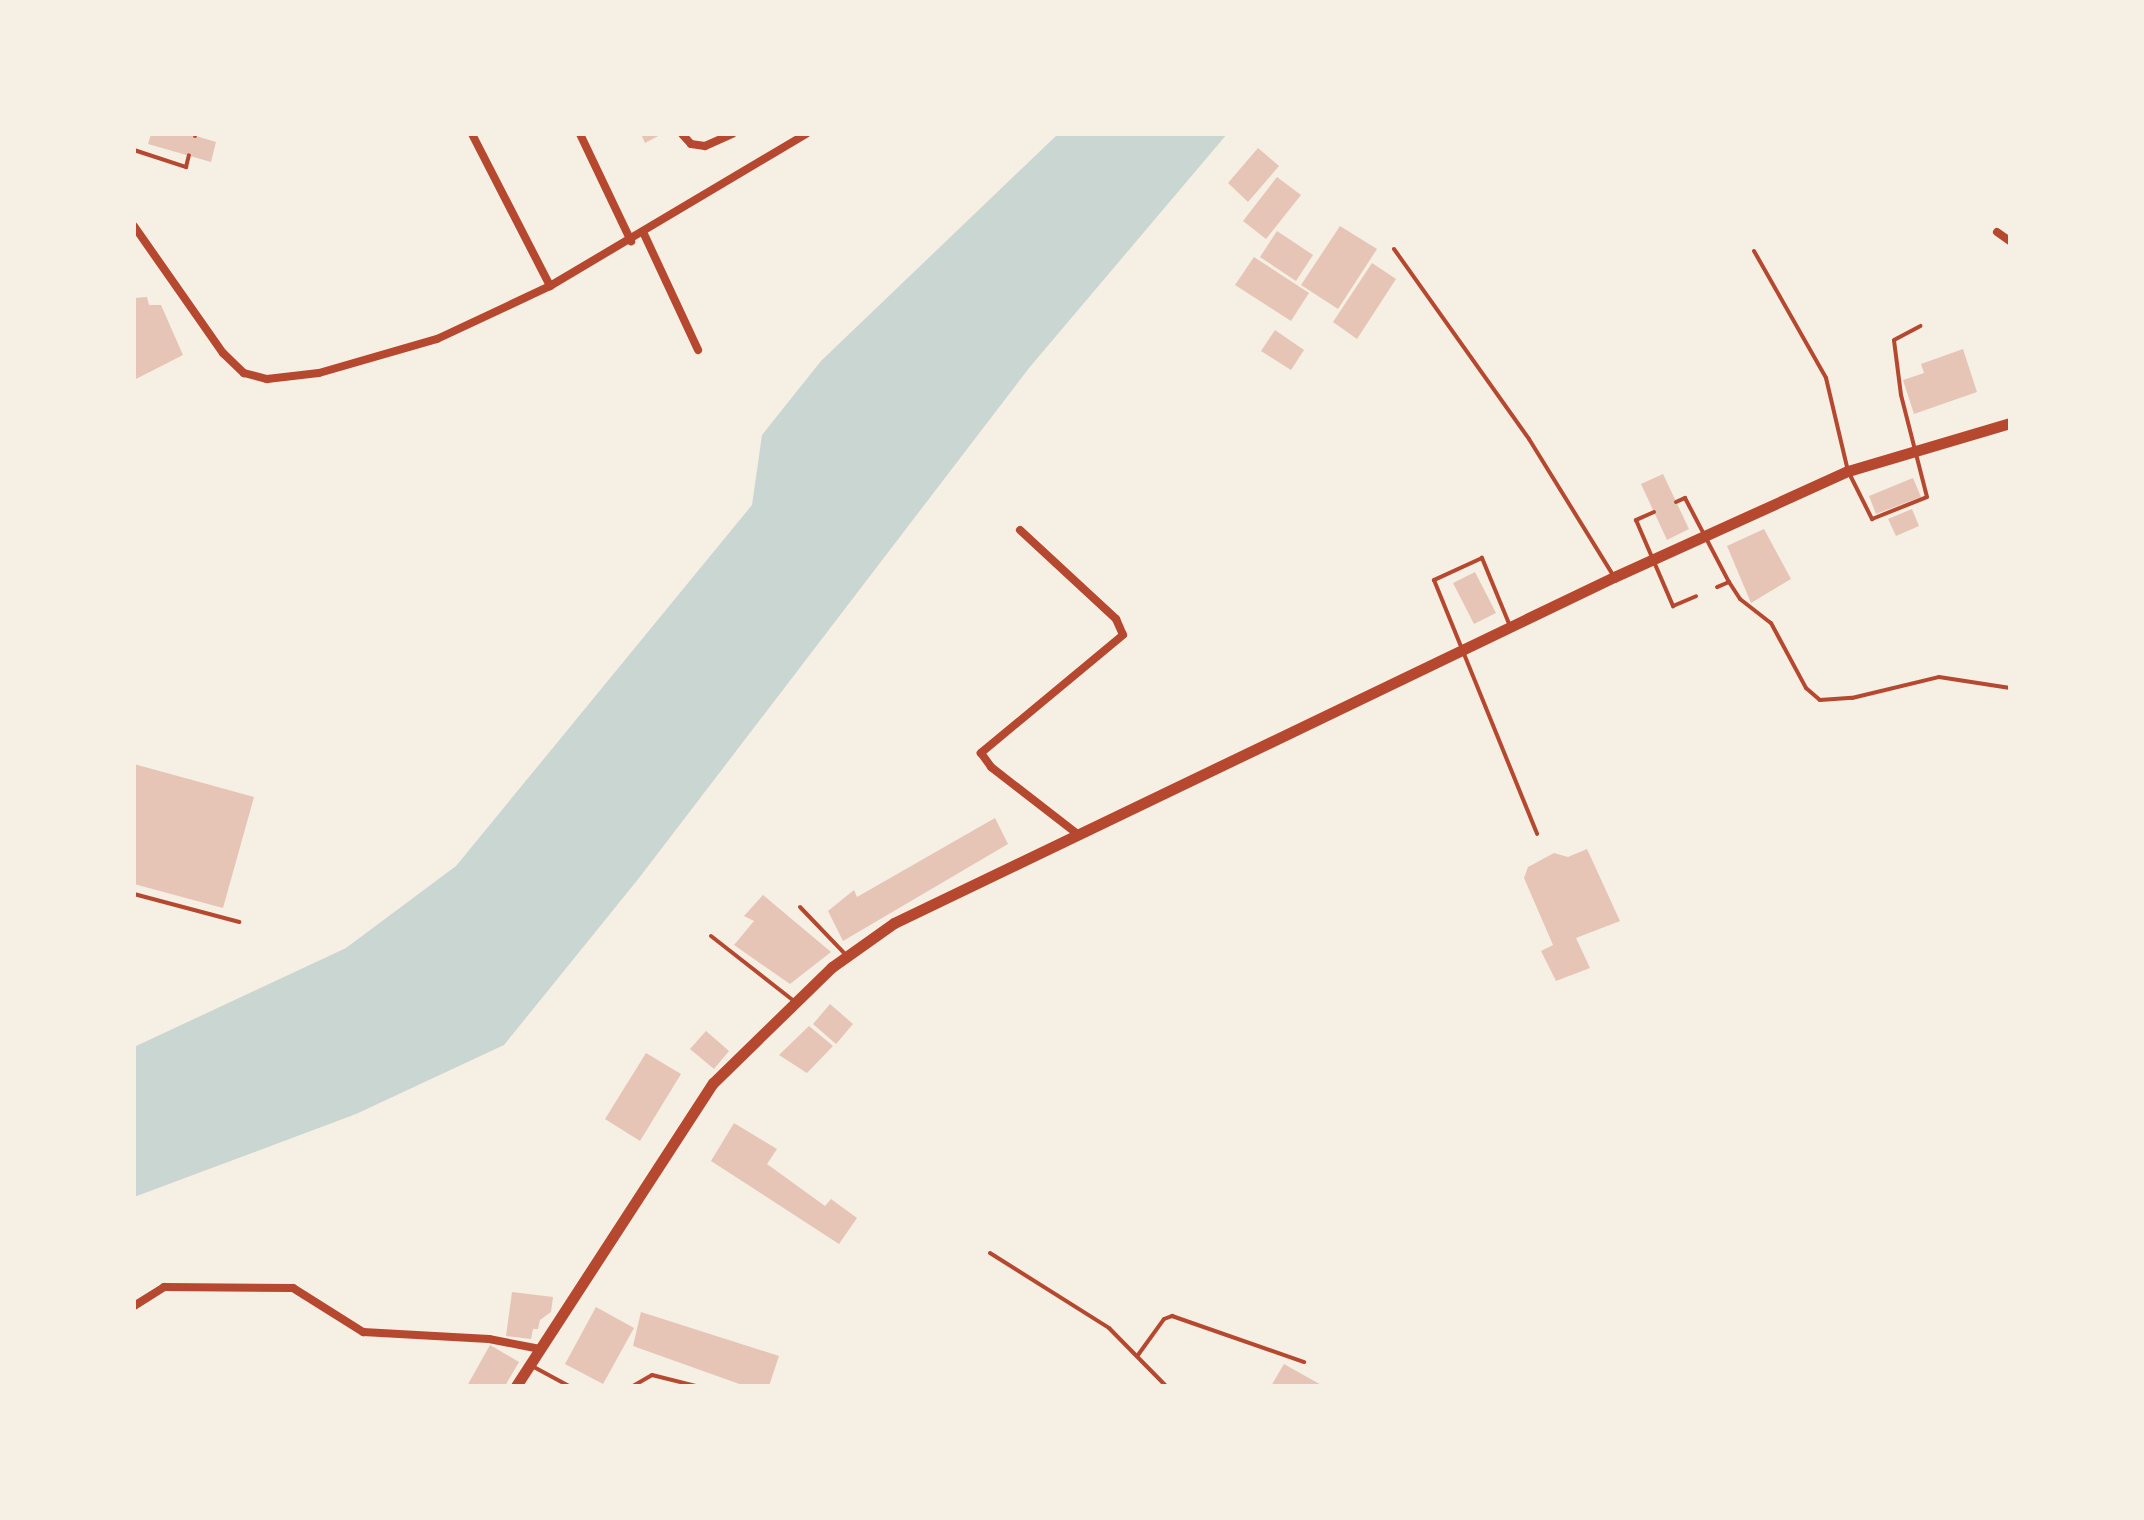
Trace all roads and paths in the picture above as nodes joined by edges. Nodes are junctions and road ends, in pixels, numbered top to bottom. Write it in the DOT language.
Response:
graph roads {
  1 [pos="472,134"];
  2 [pos="580,134"];
  3 [pos="682,134"];
  4 [pos="732,134"];
  5 [pos="806,134"];
  6 [pos="134,150"];
  7 [pos="189,155"];
  8 [pos="134,226"];
  9 [pos="1997,232"];
  10 [pos="644,234"];
  11 [pos="631,241"];
  12 [pos="2010,241"];
  13 [pos="1394,249"];
  14 [pos="1754,251"];
  15 [pos="550,286"];
  16 [pos="1920,326"];
  17 [pos="698,350"];
  18 [pos="2010,423"];
  19 [pos="1915,449"];
  20 [pos="1848,471"];
  21 [pos="1676,502"];
  22 [pos="1654,512"];
  23 [pos="1020,530"];
  24 [pos="1705,536"];
  25 [pos="1653,559"];
  26 [pos="1614,577"];
  27 [pos="1729,582"];
  28 [pos="1717,587"];
  29 [pos="1696,596"];
  30 [pos="1511,628"];
  31 [pos="1464,651"];
  32 [pos="2010,688"];
  33 [pos="1076,833"];
  34 [pos="1537,834"];
  35 [pos="134,894"];
  36 [pos="800,907"];
  37 [pos="239,922"];
  38 [pos="711,936"];
  39 [pos="847,956"];
  40 [pos="794,1001"];
  41 [pos="990,1253"];
  42 [pos="134,1306"];
  43 [pos="540,1349"];
  44 [pos="1137,1355"];
  45 [pos="1304,1362"];
  46 [pos="529,1364"];
  47 [pos="516,1386"];
  48 [pos="569,1386"];
  49 [pos="633,1386"];
  50 [pos="696,1386"];
  51 [pos="1166,1386"];
  1 -- 15 [label="street"];
  2 -- 11 [label="street"];
  3 -- 4 [label="street"];
  5 -- 10 [label="street"];
  6 -- 7 [label="lane"];
  8 -- 15 [label="street"];
  9 -- 12 [label="street"];
  10 -- 11 [label="street"];
  10 -- 17 [label="street"];
  11 -- 15 [label="street"];
  13 -- 26 [label="lane"];
  14 -- 20 [label="lane"];
  16 -- 19 [label="lane"];
  18 -- 19 [label="main road"];
  19 -- 20 [label="main road"];
  19 -- 20 [label="lane"];
  20 -- 24 [label="main road"];
  21 -- 24 [label="lane"];
  22 -- 25 [label="lane"];
  23 -- 33 [label="street"];
  24 -- 25 [label="main road"];
  24 -- 27 [label="lane"];
  25 -- 26 [label="main road"];
  25 -- 29 [label="lane"];
  26 -- 30 [label="main road"];
  27 -- 28 [label="lane"];
  27 -- 32 [label="lane"];
  30 -- 31 [label="main road"];
  30 -- 31 [label="lane"];
  31 -- 33 [label="main road"];
  31 -- 34 [label="lane"];
  33 -- 39 [label="main road"];
  35 -- 37 [label="lane"];
  36 -- 39 [label="lane"];
  38 -- 40 [label="lane"];
  39 -- 40 [label="main road"];
  40 -- 43 [label="main road"];
  41 -- 44 [label="lane"];
  42 -- 43 [label="street"];
  43 -- 46 [label="main road"];
  44 -- 45 [label="lane"];
  44 -- 51 [label="lane"];
  46 -- 47 [label="main road"];
  46 -- 48 [label="lane"];
  49 -- 50 [label="lane"];
}
